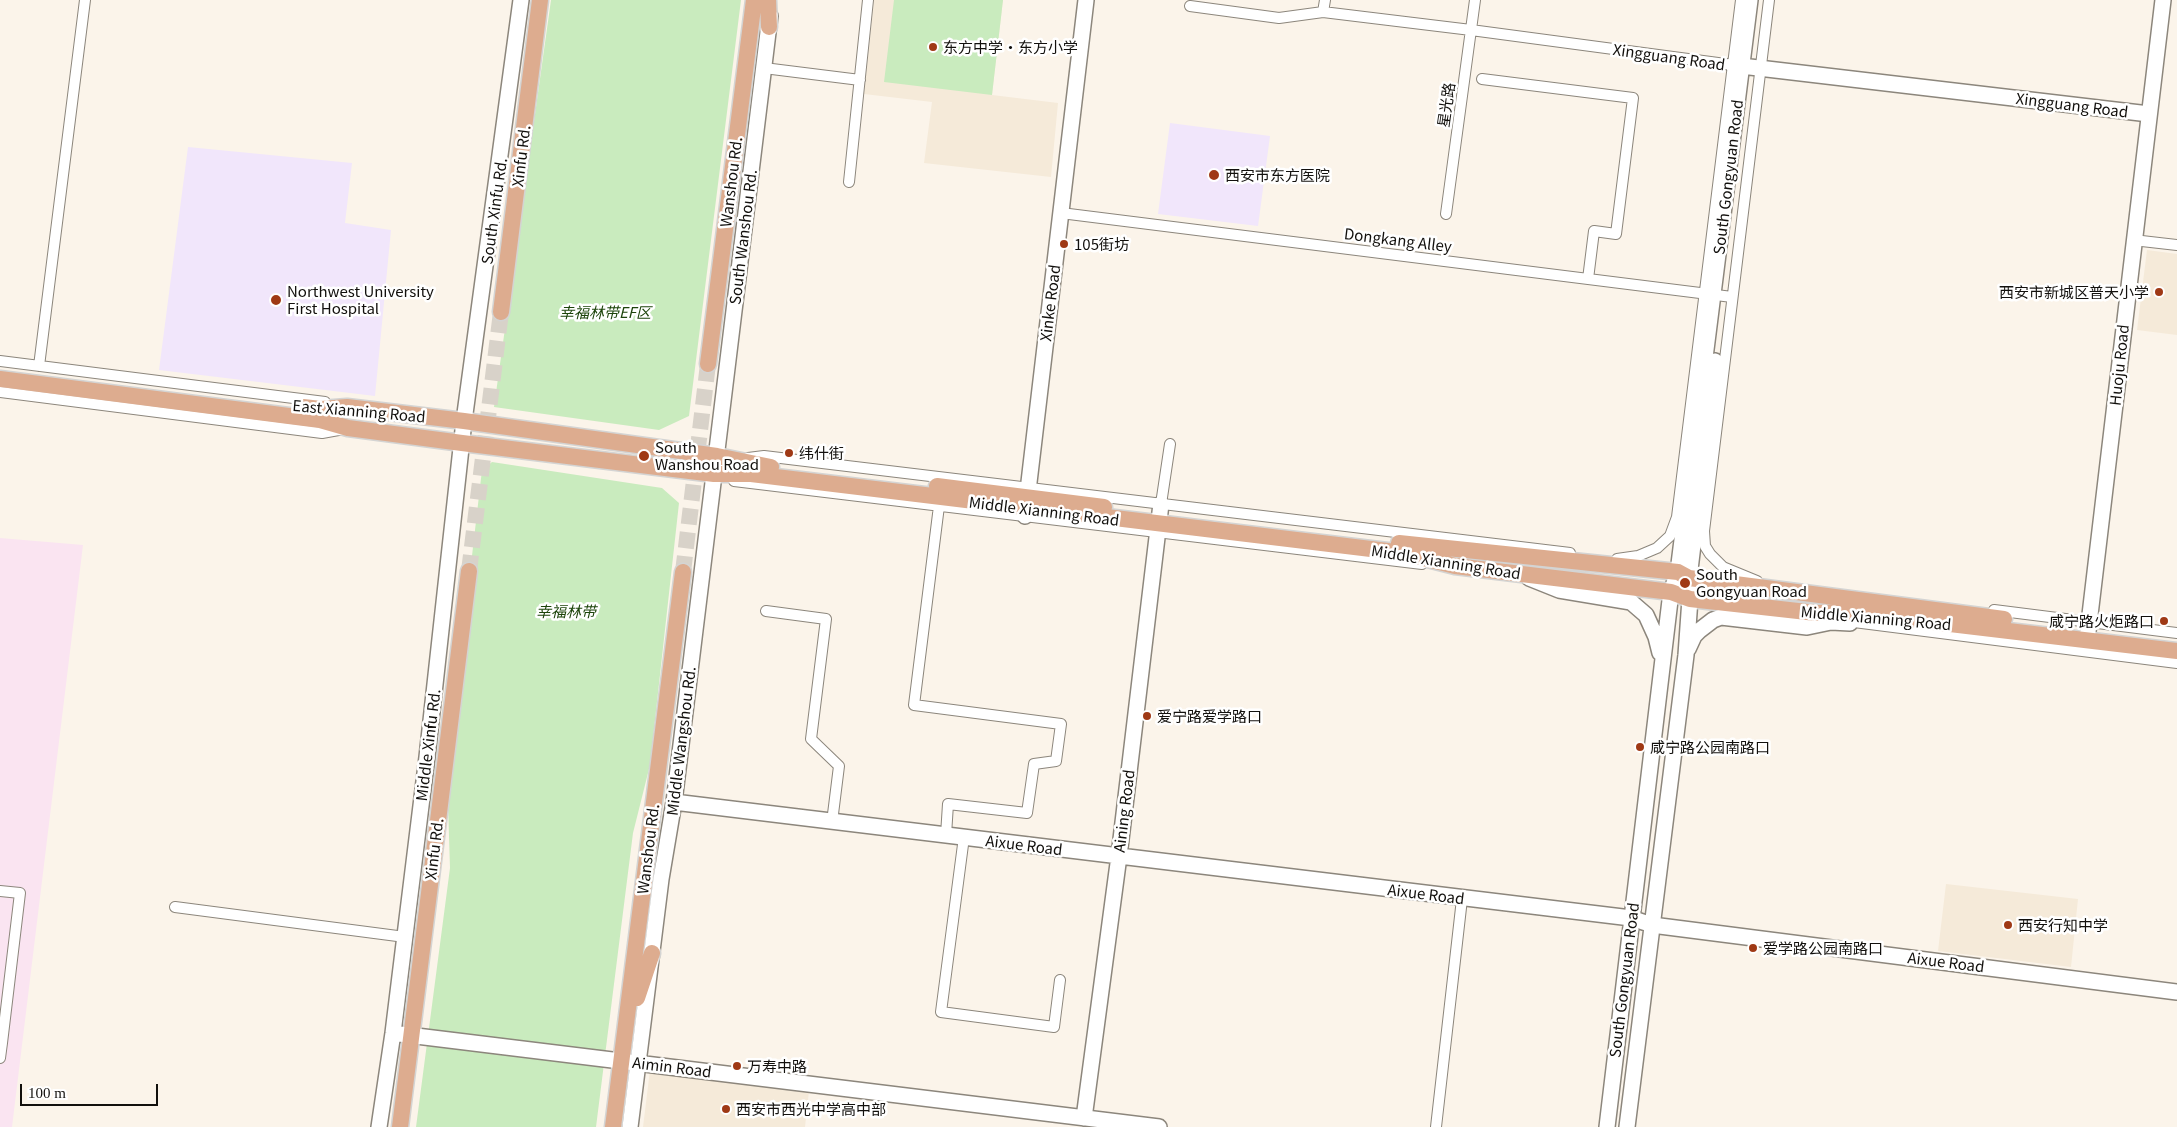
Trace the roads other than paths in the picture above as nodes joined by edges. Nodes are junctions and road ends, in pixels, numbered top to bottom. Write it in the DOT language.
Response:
graph roads {
  1 [pos="85,0"];
  2 [pos="521,0"];
  3 [pos="540,0"];
  4 [pos="754,0"];
  5 [pos="768,0"];
  6 [pos="772,0"];
  7 [pos="868,0"];
  8 [pos="1086,0"];
  9 [pos="1324,0"];
  10 [pos="1475,0"];
  11 [pos="1740,0"];
  12 [pos="1750,0"];
  13 [pos="1759,0"];
  14 [pos="1769,0"];
  15 [pos="2163,0"];
  16 [pos="1190,6"];
  17 [pos="1323,12"];
  18 [pos="769,27"];
  19 [pos="1471,30"];
  20 [pos="1746,67"];
  21 [pos="764,68"];
  22 [pos="1482,79"];
  23 [pos="860,80"];
  24 [pos="2149,114"];
  25 [pos="849,182"];
  26 [pos="1061,213"];
  27 [pos="1446,214"];
  28 [pos="2133,240"];
  29 [pos="2177,245"];
  30 [pos="1588,279"];
  31 [pos="1718,295"];
  32 [pos="501,312"];
  33 [pos="0,361"];
  34 [pos="708,364"];
  35 [pos="39,366"];
  36 [pos="0,370"];
  37 [pos="0,380"];
  38 [pos="0,392"];
  39 [pos="347,407"];
  40 [pos="464,421"];
  41 [pos="348,428"];
  42 [pos="462,443"];
  43 [pos="1170,444"];
  44 [pos="717,456"];
  45 [pos="714,474"];
  46 [pos="1027,503"];
  47 [pos="939,506"];
  48 [pos="1160,519"];
  49 [pos="1617,559"];
  50 [pos="1633,568"];
  51 [pos="469,572"];
  52 [pos="683,572"];
  53 [pos="1518,574"];
  54 [pos="1684,575"];
  55 [pos="1779,588"];
  56 [pos="1670,592"];
  57 [pos="1690,599"];
  58 [pos="766,611"];
  59 [pos="1816,613"];
  60 [pos="1850,623"];
  61 [pos="2089,631"];
  62 [pos="2177,633"];
  63 [pos="2177,641"];
  64 [pos="2177,651"];
  65 [pos="1686,655"];
  66 [pos="2177,662"];
  67 [pos="1662,670"];
  68 [pos="674,802"];
  69 [pos="832,822"];
  70 [pos="946,835"];
  71 [pos="964,837"];
  72 [pos="1119,856"];
  73 [pos="0,891"];
  74 [pos="1462,898"];
  75 [pos="175,906"];
  76 [pos="1631,918"];
  77 [pos="1652,925"];
  78 [pos="405,937"];
  79 [pos="652,953"];
  80 [pos="1060,980"];
  81 [pos="2177,992"];
  82 [pos="625,1030"];
  83 [pos="393,1033"];
  84 [pos="411,1035"];
  85 [pos="1,1043"];
  86 [pos="0,1058"];
  87 [pos="622,1061"];
  88 [pos="638,1063"];
  89 [pos="1084,1118"];
  90 [pos="379,1127"];
  91 [pos="400,1127"];
  92 [pos="614,1127"];
  93 [pos="630,1127"];
  94 [pos="1159,1127"];
  95 [pos="1436,1127"];
  96 [pos="1607,1127"];
  97 [pos="1627,1127"];
  1 -- 35 [label="street"];
  2 -- 40 [label="main road, South Xinfu Rd."];
  3 -- 32 [label="main road, Xinfu Rd."];
  4 -- 34 [label="main road, Wanshou Rd."];
  5 -- 18 [label="main road"];
  6 -- 18 [label="main road, South Wanshou Rd."];
  7 -- 23 [label="street"];
  8 -- 26 [label="main road, Xinke Road"];
  9 -- 17 [label="street"];
  10 -- 19 [label="street, 星光路"];
  11 -- 20 [label="street"];
  12 -- 20 [label="main road, South Gongyuan Road"];
  13 -- 20 [label="main road, South Gongyuan Road"];
  14 -- 20 [label="street"];
  15 -- 24 [label="main road, Huoju Road"];
  16 -- 17 [label="street, Xingguang Road"];
  17 -- 19 [label="street, Xingguang Road"];
  18 -- 21 [label="main road, South Wanshou Rd."];
  19 -- 20 [label="street, Xingguang Road"];
  19 -- 27 [label="street, 星光路"];
  20 -- 24 [label="main road, Xingguang Road"];
  20 -- 31 [label="main road, South Gongyuan Road"];
  21 -- 23 [label="street"];
  21 -- 44 [label="main road, South Wanshou Rd."];
  22 -- 30 [label="street"];
  23 -- 25 [label="street"];
  24 -- 28 [label="main road, Huoju Road"];
  26 -- 30 [label="street, Dongkang Alley"];
  26 -- 46 [label="main road, Xinke Road"];
  28 -- 29 [label="street"];
  28 -- 61 [label="main road, Huoju Road"];
  30 -- 31 [label="street, Dongkang Alley"];
  31 -- 49 [label="street"];
  31 -- 54 [label="main road, South Gongyuan Road"];
  31 -- 55 [label="street"];
  33 -- 35 [label="street"];
  35 -- 39 [label="street"];
  36 -- 39 [label="main road, East Xianning Road"];
  37 -- 41 [label="main road, East Xianning Road"];
  38 -- 41 [label="street"];
  39 -- 40 [label="main road, East Xianning Road"];
  40 -- 42 [label="main road, Middle Xinfu Rd."];
  40 -- 44 [label="main road, East Xianning Road"];
  41 -- 42 [label="main road, East Xianning Road"];
  42 -- 45 [label="main road, East Xianning Road"];
  42 -- 78 [label="main road, Middle Xinfu Rd."];
  43 -- 48 [label="street"];
  44 -- 45 [label="main road, South Wanshou Rd."];
  44 -- 46 [label="main road, Middle Xianning Road"];
  45 -- 46 [label="main road, Middle Xianning Road"];
  45 -- 47 [label="street"];
  45 -- 68 [label="main road, Middle Wangshou Rd."];
  46 -- 47 [label="street"];
  46 -- 48 [label="main road, Middle Xianning Road"];
  47 -- 70 [label="street"];
  48 -- 49 [label="street"];
  48 -- 50 [label="main road, Middle Xianning Road"];
  48 -- 53 [label="main road, Middle Xianning Road"];
  48 -- 72 [label="main road, Aining Road"];
  49 -- 50 [label="street"];
  50 -- 54 [label="main road, Middle Xianning Road"];
  51 -- 84 [label="main road, Xinfu Rd."];
  52 -- 82 [label="main road, Wanshou Rd."];
  53 -- 56 [label="main road, Middle Xianning Road"];
  53 -- 67 [label="main road"];
  54 -- 55 [label="main road, Middle Xianning Road"];
  54 -- 56 [label="main road, South Gongyuan Road"];
  54 -- 57 [label="main road, South Gongyuan Road"];
  55 -- 61 [label="main road, Middle Xianning Road"];
  56 -- 57 [label="main road, Middle Xianning Road"];
  56 -- 67 [label="main road, South Gongyuan Road"];
  57 -- 59 [label="main road, Middle Xianning Road"];
  57 -- 65 [label="main road, South Gongyuan Road"];
  58 -- 69 [label="street"];
  59 -- 60 [label="street"];
  59 -- 61 [label="main road, Middle Xianning Road"];
  60 -- 65 [label="main road"];
  60 -- 66 [label="street"];
  61 -- 62 [label="street"];
  61 -- 63 [label="main road, Middle Xianning Road"];
  61 -- 64 [label="main road, Middle Xianning Road"];
  65 -- 77 [label="main road, South Gongyuan Road"];
  67 -- 76 [label="main road, South Gongyuan Road"];
  68 -- 69 [label="main road, Aixue Road"];
  68 -- 79 [label="main road, Middle Wangshou Rd."];
  69 -- 70 [label="main road, Aixue Road"];
  70 -- 71 [label="main road, Aixue Road"];
  71 -- 72 [label="main road, Aixue Road"];
  71 -- 80 [label="street"];
  72 -- 74 [label="main road, Aixue Road"];
  72 -- 89 [label="main road, Aining Road"];
  73 -- 85 [label="street"];
  74 -- 76 [label="main road, Aixue Road"];
  74 -- 95 [label="street"];
  75 -- 78 [label="street"];
  76 -- 77 [label="main road, Aixue Road"];
  76 -- 96 [label="main road, South Gongyuan Road"];
  77 -- 81 [label="main road, Aixue Road"];
  77 -- 97 [label="main road, South Gongyuan Road"];
  78 -- 83 [label="main road, Middle Xinfu Rd."];
  79 -- 82 [label="main road"];
  79 -- 88 [label="main road, Middle Wangshou Rd."];
  82 -- 87 [label="main road, Wanshou Rd."];
  83 -- 84 [label="main road, Aimin Road"];
  83 -- 90 [label="main road, Middle Xinfu Rd."];
  84 -- 87 [label="main road, Aimin Road"];
  84 -- 91 [label="main road, Xinfu Rd."];
  85 -- 86 [label="street"];
  87 -- 88 [label="main road, Aimin Road"];
  87 -- 92 [label="main road, Wanshou Rd."];
  88 -- 89 [label="main road, Aimin Road"];
  88 -- 93 [label="main road, Middle Wangshou Rd."];
  89 -- 94 [label="main road, Aimin Road"];
}
